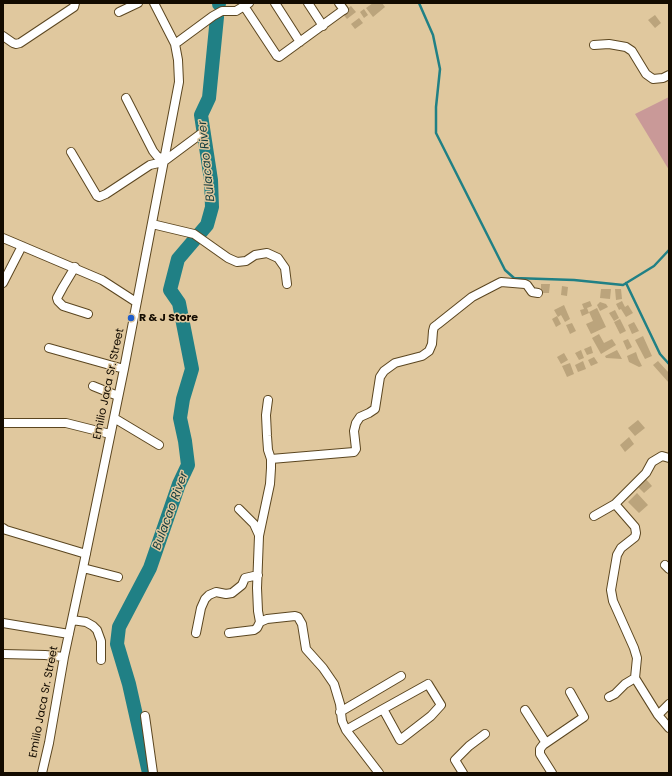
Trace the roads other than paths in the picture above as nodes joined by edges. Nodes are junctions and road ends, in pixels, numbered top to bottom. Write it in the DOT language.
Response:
graph roads {
  1 [pos="75,3"];
  2 [pos="138,3"];
  3 [pos="154,3"];
  4 [pos="275,3"];
  5 [pos="308,3"];
  6 [pos="339,3"];
  7 [pos="246,5"];
  8 [pos="119,12"];
  9 [pos="323,26"];
  10 [pos="3,36"];
  11 [pos="300,42"];
  12 [pos="175,44"];
  13 [pos="594,45"];
  14 [pos="669,75"];
  15 [pos="126,98"];
  16 [pos="202,133"];
  17 [pos="71,152"];
  18 [pos="164,161"];
  19 [pos="152,224"];
  20 [pos="3,238"];
  21 [pos="22,246"];
  22 [pos="75,267"];
  23 [pos="3,283"];
  24 [pos="287,284"];
  25 [pos="538,293"];
  26 [pos="136,302"];
  27 [pos="88,314"];
  28 [pos="49,348"];
  29 [pos="124,369"];
  30 [pos="93,386"];
  31 [pos="118,396"];
  32 [pos="268,400"];
  33 [pos="114,418"];
  34 [pos="3,423"];
  35 [pos="110,434"];
  36 [pos="159,445"];
  37 [pos="669,458"];
  38 [pos="271,459"];
  39 [pos="615,504"];
  40 [pos="239,509"];
  41 [pos="594,516"];
  42 [pos="3,528"];
  43 [pos="259,536"];
  44 [pos="86,554"];
  45 [pos="83,568"];
  46 [pos="258,575"];
  47 [pos="118,578"];
  48 [pos="72,620"];
  49 [pos="260,622"];
  50 [pos="3,623"];
  51 [pos="196,633"];
  52 [pos="229,633"];
  53 [pos="69,634"];
  54 [pos="3,654"];
  55 [pos="64,657"];
  56 [pos="102,660"];
  57 [pos="401,676"];
  58 [pos="635,678"];
  59 [pos="570,692"];
  60 [pos="609,697"];
  61 [pos="669,704"];
  62 [pos="383,709"];
  63 [pos="525,710"];
  64 [pos="340,712"];
  65 [pos="658,714"];
  66 [pos="145,716"];
  67 [pos="669,728"];
  68 [pos="346,730"];
  69 [pos="485,734"];
  70 [pos="546,743"];
  71 [pos="43,773"];
  72 [pos="153,773"];
  73 [pos="379,773"];
  74 [pos="463,773"];
  75 [pos="552,773"];
  1 -- 10 [label="street"];
  2 -- 8 [label="street"];
  3 -- 12 [label="street, Emilio Jaca Sr. Street"];
  4 -- 11 [label="street"];
  5 -- 9 [label="street"];
  6 -- 9 [label="street"];
  7 -- 11 [label="street"];
  7 -- 12 [label="street"];
  9 -- 11 [label="street"];
  12 -- 18 [label="street, Emilio Jaca Sr. Street"];
  13 -- 14 [label="street"];
  15 -- 18 [label="street"];
  16 -- 18 [label="street"];
  17 -- 18 [label="street"];
  18 -- 19 [label="street, Emilio Jaca Sr. Street"];
  19 -- 24 [label="street"];
  19 -- 26 [label="street, Emilio Jaca Sr. Street"];
  20 -- 21 [label="street"];
  21 -- 22 [label="street"];
  21 -- 23 [label="street"];
  22 -- 26 [label="street"];
  22 -- 27 [label="street"];
  25 -- 38 [label="street"];
  26 -- 29 [label="street, Emilio Jaca Sr. Street"];
  28 -- 29 [label="street"];
  29 -- 31 [label="street, Emilio Jaca Sr. Street"];
  30 -- 31 [label="street"];
  31 -- 33 [label="street, Emilio Jaca Sr. Street"];
  32 -- 38 [label="street"];
  33 -- 35 [label="street, Emilio Jaca Sr. Street"];
  33 -- 36 [label="street"];
  34 -- 35 [label="street"];
  35 -- 44 [label="street, Emilio Jaca Sr. Street"];
  37 -- 39 [label="street"];
  38 -- 43 [label="street"];
  39 -- 41 [label="street"];
  39 -- 58 [label="street"];
  40 -- 43 [label="street"];
  42 -- 44 [label="street"];
  43 -- 46 [label="street"];
  44 -- 45 [label="street, Emilio Jaca Sr. Street"];
  45 -- 47 [label="street"];
  45 -- 48 [label="street, Emilio Jaca Sr. Street"];
  46 -- 49 [label="street"];
  46 -- 51 [label="street"];
  48 -- 53 [label="street, Emilio Jaca Sr. Street"];
  48 -- 56 [label="street"];
  49 -- 52 [label="street"];
  49 -- 64 [label="street"];
  50 -- 53 [label="street"];
  53 -- 55 [label="street, Emilio Jaca Sr. Street"];
  54 -- 55 [label="street"];
  55 -- 71 [label="street, Emilio Jaca Sr. Street"];
  57 -- 64 [label="street"];
  58 -- 60 [label="street"];
  58 -- 65 [label="street"];
  59 -- 70 [label="street"];
  61 -- 65 [label="street"];
  62 -- 62 [label="street"];
  62 -- 68 [label="street"];
  63 -- 70 [label="street"];
  64 -- 68 [label="street"];
  65 -- 67 [label="street"];
  66 -- 72 [label="street"];
  68 -- 73 [label="street"];
  69 -- 74 [label="street"];
  70 -- 75 [label="street"];
}
